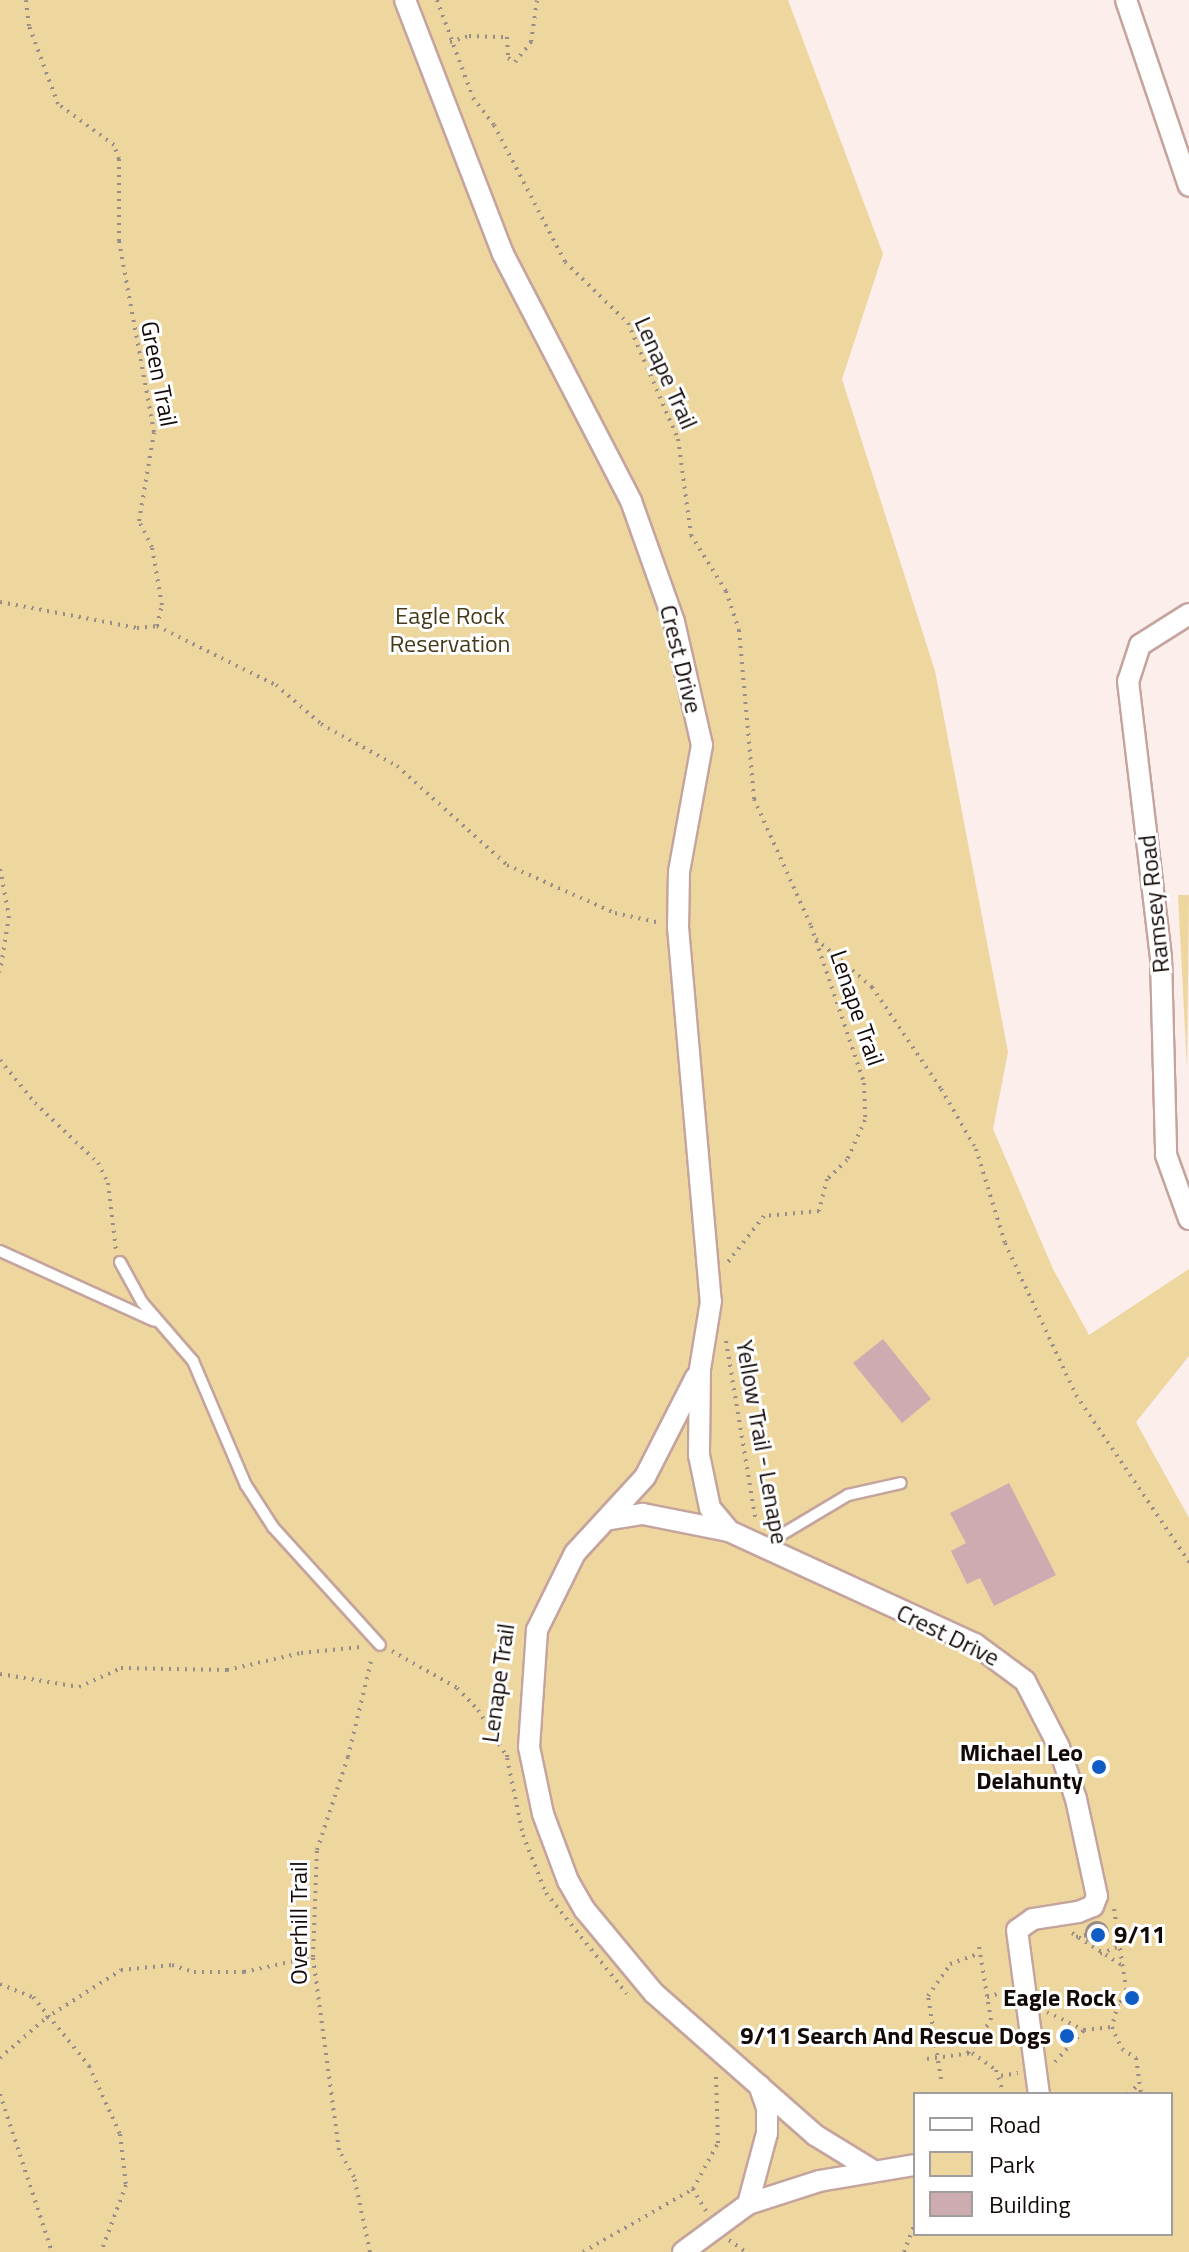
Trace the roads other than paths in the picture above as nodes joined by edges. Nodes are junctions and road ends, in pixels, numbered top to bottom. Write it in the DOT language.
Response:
graph roads {
  1 [pos="405,0"];
  2 [pos="1126,0"];
  3 [pos="1189,186"];
  4 [pos="1189,614"];
  5 [pos="1189,1219"];
  6 [pos="0,1251"];
  7 [pos="120,1262"];
  8 [pos="163,1325"];
  9 [pos="700,1369"];
  10 [pos="901,1483"];
  11 [pos="610,1519"];
  12 [pos="729,1531"];
  13 [pos="768,1551"];
  14 [pos="380,1645"];
  15 [pos="756,2080"];
  16 [pos="1039,2092"];
  17 [pos="913,2165"];
  18 [pos="872,2170"];
  19 [pos="748,2204"];
  20 [pos="683,2252"];
  1 -- 9 [label="street, Crest Drive"];
  2 -- 3 [label="street"];
  4 -- 5 [label="street, Ramsey Road"];
  6 -- 8 [label="lane"];
  7 -- 8 [label="lane"];
  8 -- 14 [label="lane"];
  9 -- 11 [label="street, Crest Drive"];
  9 -- 12 [label="street, Crest Drive"];
  10 -- 13 [label="lane"];
  11 -- 12 [label="street, Crest Drive"];
  11 -- 15 [label="street, Crest Drive"];
  12 -- 13 [label="street, Crest Drive"];
  13 -- 16 [label="street, Crest Drive"];
  15 -- 18 [label="street, Crest Drive"];
  15 -- 19 [label="street"];
  17 -- 18 [label="street"];
  18 -- 19 [label="street"];
  19 -- 20 [label="street"];
}
